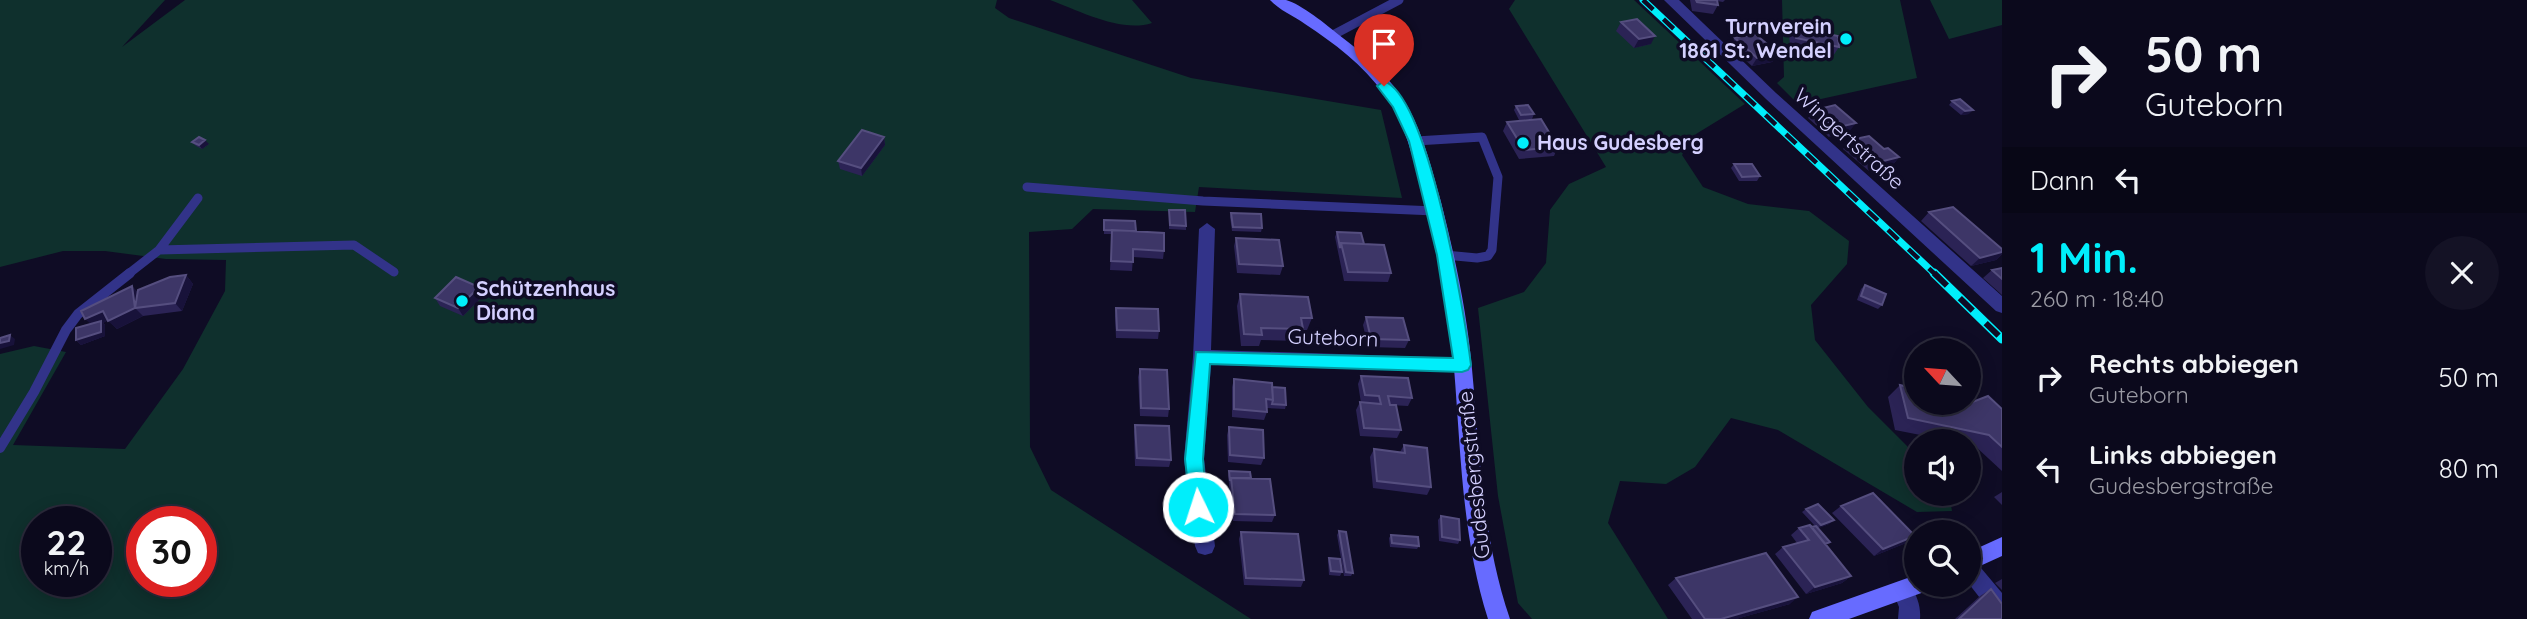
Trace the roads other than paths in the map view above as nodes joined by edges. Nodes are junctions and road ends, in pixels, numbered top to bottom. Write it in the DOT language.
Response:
graph roads {
  1 [pos="1399,0"];
  2 [pos="1671,0"];
  3 [pos="1284,4"];
  4 [pos="1331,36"];
  5 [pos="1416,141"];
  6 [pos="1027,187"];
  7 [pos="198,198"];
  8 [pos="1435,211"];
  9 [pos="1207,229"];
  10 [pos="159,250"];
  11 [pos="1445,255"];
  12 [pos="394,272"];
  13 [pos="2002,306"];
  14 [pos="1202,357"];
  15 [pos="1462,365"];
  16 [pos="0,448"];
  17 [pos="1205,546"];
  18 [pos="2002,546"];
  19 [pos="1981,556"];
  20 [pos="1981,584"];
  21 [pos="1904,591"];
  22 [pos="1911,597"];
  23 [pos="2002,609"];
  24 [pos="1499,619"];
  25 [pos="1820,619"];
  26 [pos="1909,619"];
  1 -- 4 [label="lane"];
  2 -- 13 [label="street, Wingertstraße"];
  3 -- 4 [label="main road, Gudesbergstraße"];
  4 -- 5 [label="main road, Gudesbergstraße"];
  5 -- 8 [label="main road, Gudesbergstraße"];
  5 -- 11 [label="lane"];
  6 -- 8 [label="lane"];
  7 -- 10 [label="lane"];
  8 -- 11 [label="main road, Gudesbergstraße"];
  9 -- 14 [label="street"];
  10 -- 12 [label="lane"];
  10 -- 16 [label="lane"];
  11 -- 15 [label="main road, Gudesbergstraße"];
  14 -- 15 [label="street, Guteborn"];
  14 -- 17 [label="street"];
  15 -- 24 [label="main road, Gudesbergstraße"];
  18 -- 19 [label="main road"];
  20 -- 23 [label="street"];
  21 -- 25 [label="main road"];
  22 -- 26 [label="street"];
}
